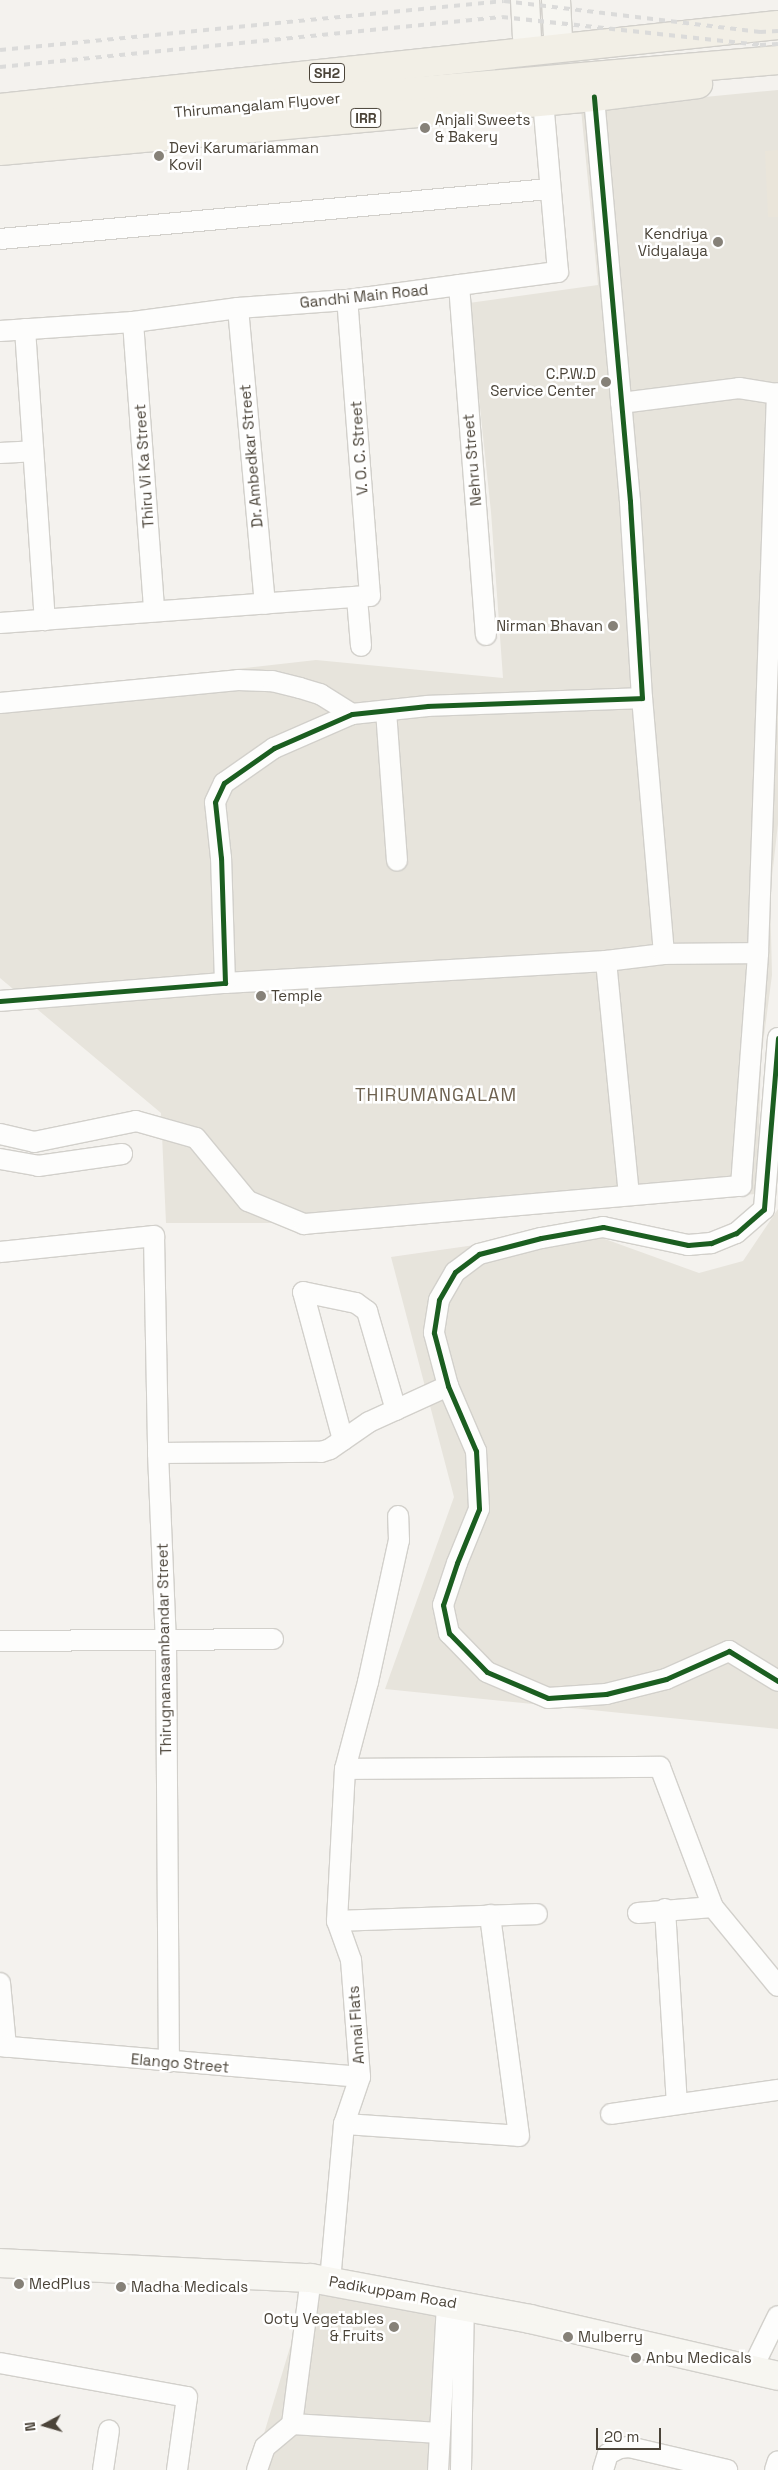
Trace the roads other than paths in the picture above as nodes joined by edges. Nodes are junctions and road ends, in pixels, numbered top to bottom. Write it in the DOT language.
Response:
graph roads {
  1 [pos="525,0"];
  2 [pos="556,0"];
  3 [pos="778,25"];
  4 [pos="708,31"];
  5 [pos="558,33"];
  6 [pos="527,36"];
  7 [pos="778,60"];
  8 [pos="723,64"];
  9 [pos="594,97"];
  10 [pos="543,102"];
  11 [pos="0,108"];
  12 [pos="0,127"];
  13 [pos="0,151"];
  14 [pos="550,189"];
  15 [pos="0,239"];
  16 [pos="459,285"];
  17 [pos="347,300"];
  18 [pos="238,308"];
  19 [pos="133,322"];
  20 [pos="26,329"];
  21 [pos="0,332"];
  22 [pos="777,394"];
  23 [pos="621,403"];
  24 [pos="33,451"];
  25 [pos="0,453"];
  26 [pos="363,597"];
  27 [pos="265,604"];
  28 [pos="154,611"];
  29 [pos="45,620"];
  30 [pos="0,623"];
  31 [pos="486,635"];
  32 [pos="361,646"];
  33 [pos="642,698"];
  34 [pos="0,703"];
  35 [pos="386,710"];
  36 [pos="352,714"];
  37 [pos="397,861"];
  38 [pos="758,953"];
  39 [pos="664,954"];
  40 [pos="606,961"];
  41 [pos="225,983"];
  42 [pos="0,1001"];
  43 [pos="778,1038"];
  44 [pos="0,1134"];
  45 [pos="122,1154"];
  46 [pos="0,1159"];
  47 [pos="629,1194"];
  48 [pos="778,1194"];
  49 [pos="764,1209"];
  50 [pos="0,1252"];
  51 [pos="448,1386"];
  52 [pos="396,1410"];
  53 [pos="343,1440"];
  54 [pos="158,1453"];
  55 [pos="398,1516"];
  56 [pos="273,1639"];
  57 [pos="0,1642"];
  58 [pos="166,1642"];
  59 [pos="778,1682"];
  60 [pos="345,1769"];
  61 [pos="713,1907"];
  62 [pos="666,1909"];
  63 [pos="638,1913"];
  64 [pos="537,1914"];
  65 [pos="490,1915"];
  66 [pos="337,1921"];
  67 [pos="0,1983"];
  68 [pos="778,1986"];
  69 [pos="3,2047"];
  70 [pos="169,2062"];
  71 [pos="360,2078"];
  72 [pos="778,2090"];
  73 [pos="677,2104"];
  74 [pos="611,2114"];
  75 [pos="344,2124"];
  76 [pos="0,2263"];
  77 [pos="321,2280"];
  78 [pos="456,2304"];
  79 [pos="778,2316"];
  80 [pos="0,2363"];
  81 [pos="751,2371"];
  82 [pos="778,2376"];
  83 [pos="292,2424"];
  84 [pos="109,2430"];
  85 [pos="440,2433"];
  86 [pos="778,2461"];
  87 [pos="103,2470"];
  88 [pos="178,2470"];
  89 [pos="257,2470"];
  90 [pos="438,2470"];
  91 [pos="462,2470"];
  92 [pos="603,2470"];
  93 [pos="727,2470"];
  94 [pos="775,2470"];
  1 -- 6 [label="street"];
  2 -- 5 [label="street"];
  3 -- 4 [label="main road, SH2"];
  4 -- 5 [label="main road"];
  4 -- 11 [label="main road, Thirumangalam Flyover / SH2"];
  5 -- 6 [label="main road"];
  7 -- 8 [label="main road, SH2"];
  8 -- 9 [label="main road, IRR"];
  8 -- 12 [label="main road, Thirumangalam Flyover / SH2"];
  9 -- 10 [label="main road, IRR"];
  9 -- 23 [label="street"];
  10 -- 13 [label="main road, IRR"];
  10 -- 14 [label="street, Gandhi Main Road"];
  14 -- 15 [label="street"];
  14 -- 16 [label="street, Gandhi Main Road"];
  16 -- 17 [label="street, Gandhi Main Road"];
  16 -- 31 [label="street, Nehru Street"];
  17 -- 18 [label="street, Gandhi Main Road"];
  17 -- 26 [label="street, V. O. C. Street"];
  18 -- 19 [label="street, Gandhi Main Road"];
  18 -- 27 [label="street, Dr. Ambedkar Street"];
  19 -- 20 [label="street, Gandhi Main Road"];
  19 -- 28 [label="street, Thiru Vi Ka Street"];
  20 -- 21 [label="street, Gandhi Main Road"];
  20 -- 24 [label="street"];
  22 -- 23 [label="street"];
  22 -- 38 [label="street"];
  23 -- 33 [label="street"];
  24 -- 25 [label="street"];
  24 -- 29 [label="street"];
  26 -- 27 [label="street"];
  26 -- 32 [label="street, V. O. C. Street"];
  27 -- 28 [label="street"];
  28 -- 29 [label="street"];
  29 -- 30 [label="street"];
  33 -- 35 [label="street"];
  33 -- 39 [label="street"];
  34 -- 36 [label="street"];
  35 -- 36 [label="street"];
  35 -- 37 [label="street"];
  36 -- 41 [label="street"];
  38 -- 39 [label="street"];
  38 -- 47 [label="street"];
  39 -- 40 [label="street"];
  40 -- 41 [label="street"];
  40 -- 47 [label="street"];
  41 -- 42 [label="street"];
  43 -- 49 [label="street"];
  44 -- 47 [label="street"];
  45 -- 46 [label="street"];
  48 -- 49 [label="street"];
  49 -- 51 [label="street"];
  50 -- 54 [label="street, Thirugnanasambandar Street"];
  51 -- 52 [label="street"];
  51 -- 59 [label="street"];
  52 -- 53 [label="street"];
  52 -- 53 [label="street"];
  53 -- 54 [label="street"];
  54 -- 58 [label="street, Thirugnanasambandar Street"];
  55 -- 60 [label="street, Annai Flats"];
  56 -- 58 [label="street"];
  57 -- 58 [label="street"];
  58 -- 70 [label="street, Thirugnanasambandar Street"];
  60 -- 61 [label="street"];
  60 -- 66 [label="street, Annai Flats"];
  61 -- 62 [label="street"];
  61 -- 68 [label="street"];
  62 -- 63 [label="street"];
  62 -- 73 [label="street"];
  64 -- 65 [label="street"];
  65 -- 66 [label="street"];
  65 -- 75 [label="street"];
  66 -- 71 [label="street, Annai Flats"];
  67 -- 69 [label="street"];
  69 -- 70 [label="street, Elango Street"];
  70 -- 71 [label="street, Elango Street"];
  71 -- 75 [label="street, Annai Flats"];
  72 -- 73 [label="street"];
  73 -- 74 [label="street"];
  75 -- 77 [label="street, Annai Flats"];
  76 -- 77 [label="street, Padikuppam Road"];
  77 -- 78 [label="street, Padikuppam Road"];
  77 -- 83 [label="street, Annai Flats"];
  78 -- 81 [label="street, Padikuppam Road"];
  78 -- 85 [label="street"];
  78 -- 91 [label="street"];
  79 -- 81 [label="street"];
  80 -- 88 [label="street"];
  81 -- 82 [label="street, Padikuppam Road"];
  83 -- 85 [label="street"];
  83 -- 89 [label="street"];
  84 -- 87 [label="street"];
  85 -- 90 [label="street"];
  86 -- 94 [label="street"];
  92 -- 93 [label="street"];
}
